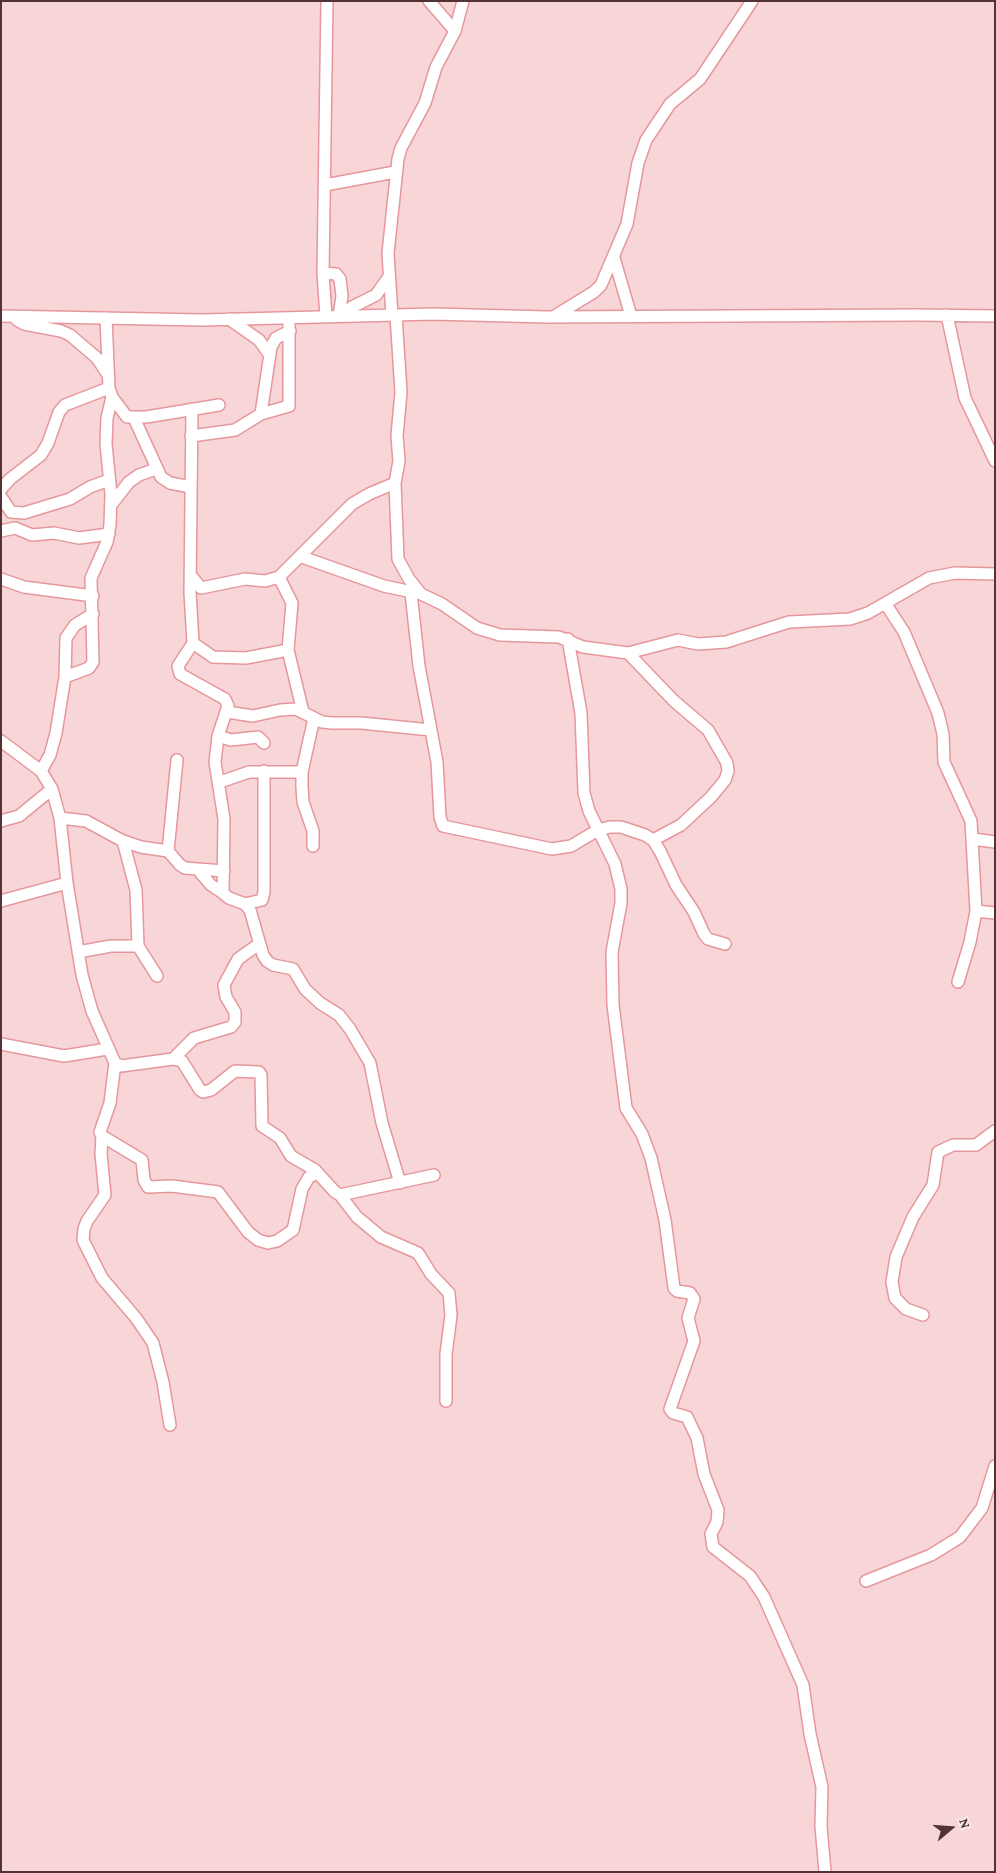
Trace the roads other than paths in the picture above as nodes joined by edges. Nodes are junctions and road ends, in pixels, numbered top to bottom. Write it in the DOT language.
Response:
graph roads {
  1 [pos="327,1"];
  2 [pos="429,1"];
  3 [pos="463,1"];
  4 [pos="752,1"];
  5 [pos="455,31"];
  6 [pos="396,172"];
  7 [pos="325,185"];
  8 [pos="614,258"];
  9 [pos="323,273"];
  10 [pos="388,278"];
  11 [pos="394,315"];
  12 [pos="947,315"];
  13 [pos="1,316"];
  14 [pos="341,316"];
  15 [pos="630,316"];
  16 [pos="995,316"];
  17 [pos="14,317"];
  18 [pos="326,317"];
  19 [pos="553,317"];
  20 [pos="49,318"];
  21 [pos="106,318"];
  22 [pos="289,318"];
  23 [pos="229,319"];
  24 [pos="55,329"];
  25 [pos="290,331"];
  26 [pos="269,354"];
  27 [pos="108,375"];
  28 [pos="111,393"];
  29 [pos="219,405"];
  30 [pos="192,409"];
  31 [pos="266,413"];
  32 [pos="134,418"];
  33 [pos="191,436"];
  34 [pos="995,461"];
  35 [pos="156,469"];
  36 [pos="109,476"];
  37 [pos="129,482"];
  38 [pos="395,483"];
  39 [pos="191,486"];
  40 [pos="1,489"];
  41 [pos="1,496"];
  42 [pos="111,505"];
  43 [pos="1,531"];
  44 [pos="109,534"];
  45 [pos="302,557"];
  46 [pos="995,574"];
  47 [pos="279,577"];
  48 [pos="91,578"];
  49 [pos="1,579"];
  50 [pos="196,590"];
  51 [pos="78,593"];
  52 [pos="416,593"];
  53 [pos="93,596"];
  54 [pos="885,603"];
  55 [pos="94,614"];
  56 [pos="568,639"];
  57 [pos="194,643"];
  58 [pos="288,650"];
  59 [pos="628,653"];
  60 [pos="65,677"];
  61 [pos="228,712"];
  62 [pos="303,712"];
  63 [pos="253,716"];
  64 [pos="314,718"];
  65 [pos="431,730"];
  66 [pos="218,736"];
  67 [pos="253,736"];
  68 [pos="1,741"];
  69 [pos="264,743"];
  70 [pos="177,760"];
  71 [pos="41,771"];
  72 [pos="264,771"];
  73 [pos="302,772"];
  74 [pos="220,782"];
  75 [pos="52,789"];
  76 [pos="60,818"];
  77 [pos="1,821"];
  78 [pos="598,830"];
  79 [pos="972,839"];
  80 [pos="653,840"];
  81 [pos="123,841"];
  82 [pos="995,842"];
  83 [pos="313,846"];
  84 [pos="168,851"];
  85 [pos="198,870"];
  86 [pos="224,871"];
  87 [pos="67,883"];
  88 [pos="223,893"];
  89 [pos="1,901"];
  90 [pos="245,904"];
  91 [pos="976,911"];
  92 [pos="995,913"];
  93 [pos="260,944"];
  94 [pos="725,944"];
  95 [pos="138,946"];
  96 [pos="78,952"];
  97 [pos="157,976"];
  98 [pos="958,982"];
  99 [pos="1,1044"];
  100 [pos="107,1049"];
  101 [pos="179,1056"];
  102 [pos="115,1063"];
  103 [pos="995,1131"];
  104 [pos="102,1136"];
  105 [pos="313,1175"];
  106 [pos="434,1176"];
  107 [pos="400,1183"];
  108 [pos="340,1195"];
  109 [pos="923,1315"];
  110 [pos="446,1401"];
  111 [pos="170,1425"];
  112 [pos="995,1466"];
  113 [pos="866,1581"];
  114 [pos="825,1872"];
  1 -- 7 [label="street"];
  2 -- 5 [label="street"];
  3 -- 5 [label="street"];
  4 -- 8 [label="street"];
  5 -- 6 [label="street"];
  6 -- 7 [label="street"];
  6 -- 10 [label="street"];
  7 -- 9 [label="street"];
  8 -- 15 [label="street"];
  8 -- 19 [label="street"];
  9 -- 14 [label="street"];
  9 -- 18 [label="street"];
  10 -- 11 [label="street"];
  10 -- 14 [label="street"];
  11 -- 14 [label="street"];
  11 -- 19 [label="street"];
  11 -- 38 [label="street"];
  12 -- 15 [label="street"];
  12 -- 16 [label="street"];
  12 -- 34 [label="street"];
  13 -- 17 [label="street"];
  14 -- 18 [label="street"];
  15 -- 19 [label="street"];
  17 -- 20 [label="street"];
  17 -- 24 [label="street"];
  18 -- 22 [label="street"];
  20 -- 21 [label="street"];
  20 -- 24 [label="street"];
  21 -- 23 [label="street"];
  21 -- 27 [label="street"];
  22 -- 23 [label="street"];
  22 -- 25 [label="street"];
  23 -- 26 [label="street"];
  24 -- 27 [label="street"];
  25 -- 26 [label="street"];
  25 -- 31 [label="street"];
  26 -- 31 [label="street"];
  27 -- 28 [label="street"];
  28 -- 32 [label="street"];
  28 -- 36 [label="street"];
  28 -- 40 [label="street"];
  29 -- 30 [label="street"];
  30 -- 32 [label="street"];
  30 -- 33 [label="street"];
  31 -- 33 [label="street"];
  32 -- 35 [label="street"];
  33 -- 39 [label="street"];
  35 -- 37 [label="street"];
  35 -- 39 [label="street"];
  36 -- 37 [label="street"];
  36 -- 41 [label="street"];
  36 -- 42 [label="street"];
  37 -- 42 [label="street"];
  38 -- 45 [label="street"];
  38 -- 52 [label="street"];
  39 -- 50 [label="street"];
  42 -- 44 [label="street"];
  43 -- 44 [label="street"];
  44 -- 48 [label="street"];
  45 -- 47 [label="street"];
  45 -- 52 [label="street"];
  46 -- 54 [label="street"];
  47 -- 50 [label="street"];
  47 -- 58 [label="street"];
  48 -- 51 [label="street"];
  48 -- 53 [label="street"];
  49 -- 51 [label="street"];
  50 -- 57 [label="street"];
  51 -- 53 [label="street"];
  52 -- 56 [label="street"];
  52 -- 65 [label="street"];
  53 -- 55 [label="street"];
  54 -- 59 [label="street"];
  54 -- 79 [label="street"];
  55 -- 60 [label="street"];
  55 -- 60 [label="street"];
  56 -- 59 [label="street"];
  56 -- 78 [label="street"];
  57 -- 58 [label="street"];
  57 -- 61 [label="street"];
  58 -- 62 [label="street"];
  59 -- 80 [label="street"];
  60 -- 71 [label="street"];
  61 -- 63 [label="street"];
  61 -- 66 [label="street"];
  62 -- 63 [label="street"];
  62 -- 64 [label="street"];
  63 -- 67 [label="street"];
  64 -- 65 [label="street"];
  64 -- 73 [label="street"];
  65 -- 78 [label="street"];
  66 -- 67 [label="street"];
  66 -- 74 [label="street"];
  67 -- 69 [label="street"];
  68 -- 71 [label="street"];
  70 -- 84 [label="street"];
  71 -- 75 [label="street"];
  72 -- 73 [label="street"];
  72 -- 74 [label="street"];
  72 -- 90 [label="street"];
  73 -- 83 [label="street"];
  74 -- 86 [label="street"];
  75 -- 76 [label="street"];
  75 -- 77 [label="street"];
  76 -- 81 [label="street"];
  76 -- 87 [label="street"];
  78 -- 80 [label="street"];
  78 -- 114 [label="street"];
  79 -- 82 [label="street"];
  79 -- 91 [label="street"];
  80 -- 94 [label="street"];
  81 -- 84 [label="street"];
  81 -- 95 [label="street"];
  84 -- 85 [label="street"];
  85 -- 86 [label="street"];
  85 -- 88 [label="street"];
  86 -- 88 [label="street"];
  87 -- 89 [label="street"];
  87 -- 96 [label="street"];
  88 -- 90 [label="street"];
  90 -- 93 [label="street"];
  91 -- 92 [label="street"];
  91 -- 98 [label="street"];
  93 -- 101 [label="street"];
  93 -- 107 [label="street"];
  95 -- 96 [label="street"];
  95 -- 97 [label="street"];
  96 -- 100 [label="street"];
  99 -- 100 [label="street"];
  100 -- 102 [label="street"];
  101 -- 102 [label="street"];
  101 -- 105 [label="street"];
  102 -- 104 [label="street"];
  103 -- 109 [label="street"];
  104 -- 105 [label="street"];
  104 -- 111 [label="street"];
  105 -- 108 [label="street"];
  106 -- 107 [label="street"];
  107 -- 108 [label="street"];
  108 -- 110 [label="street"];
  112 -- 113 [label="street"];
}
